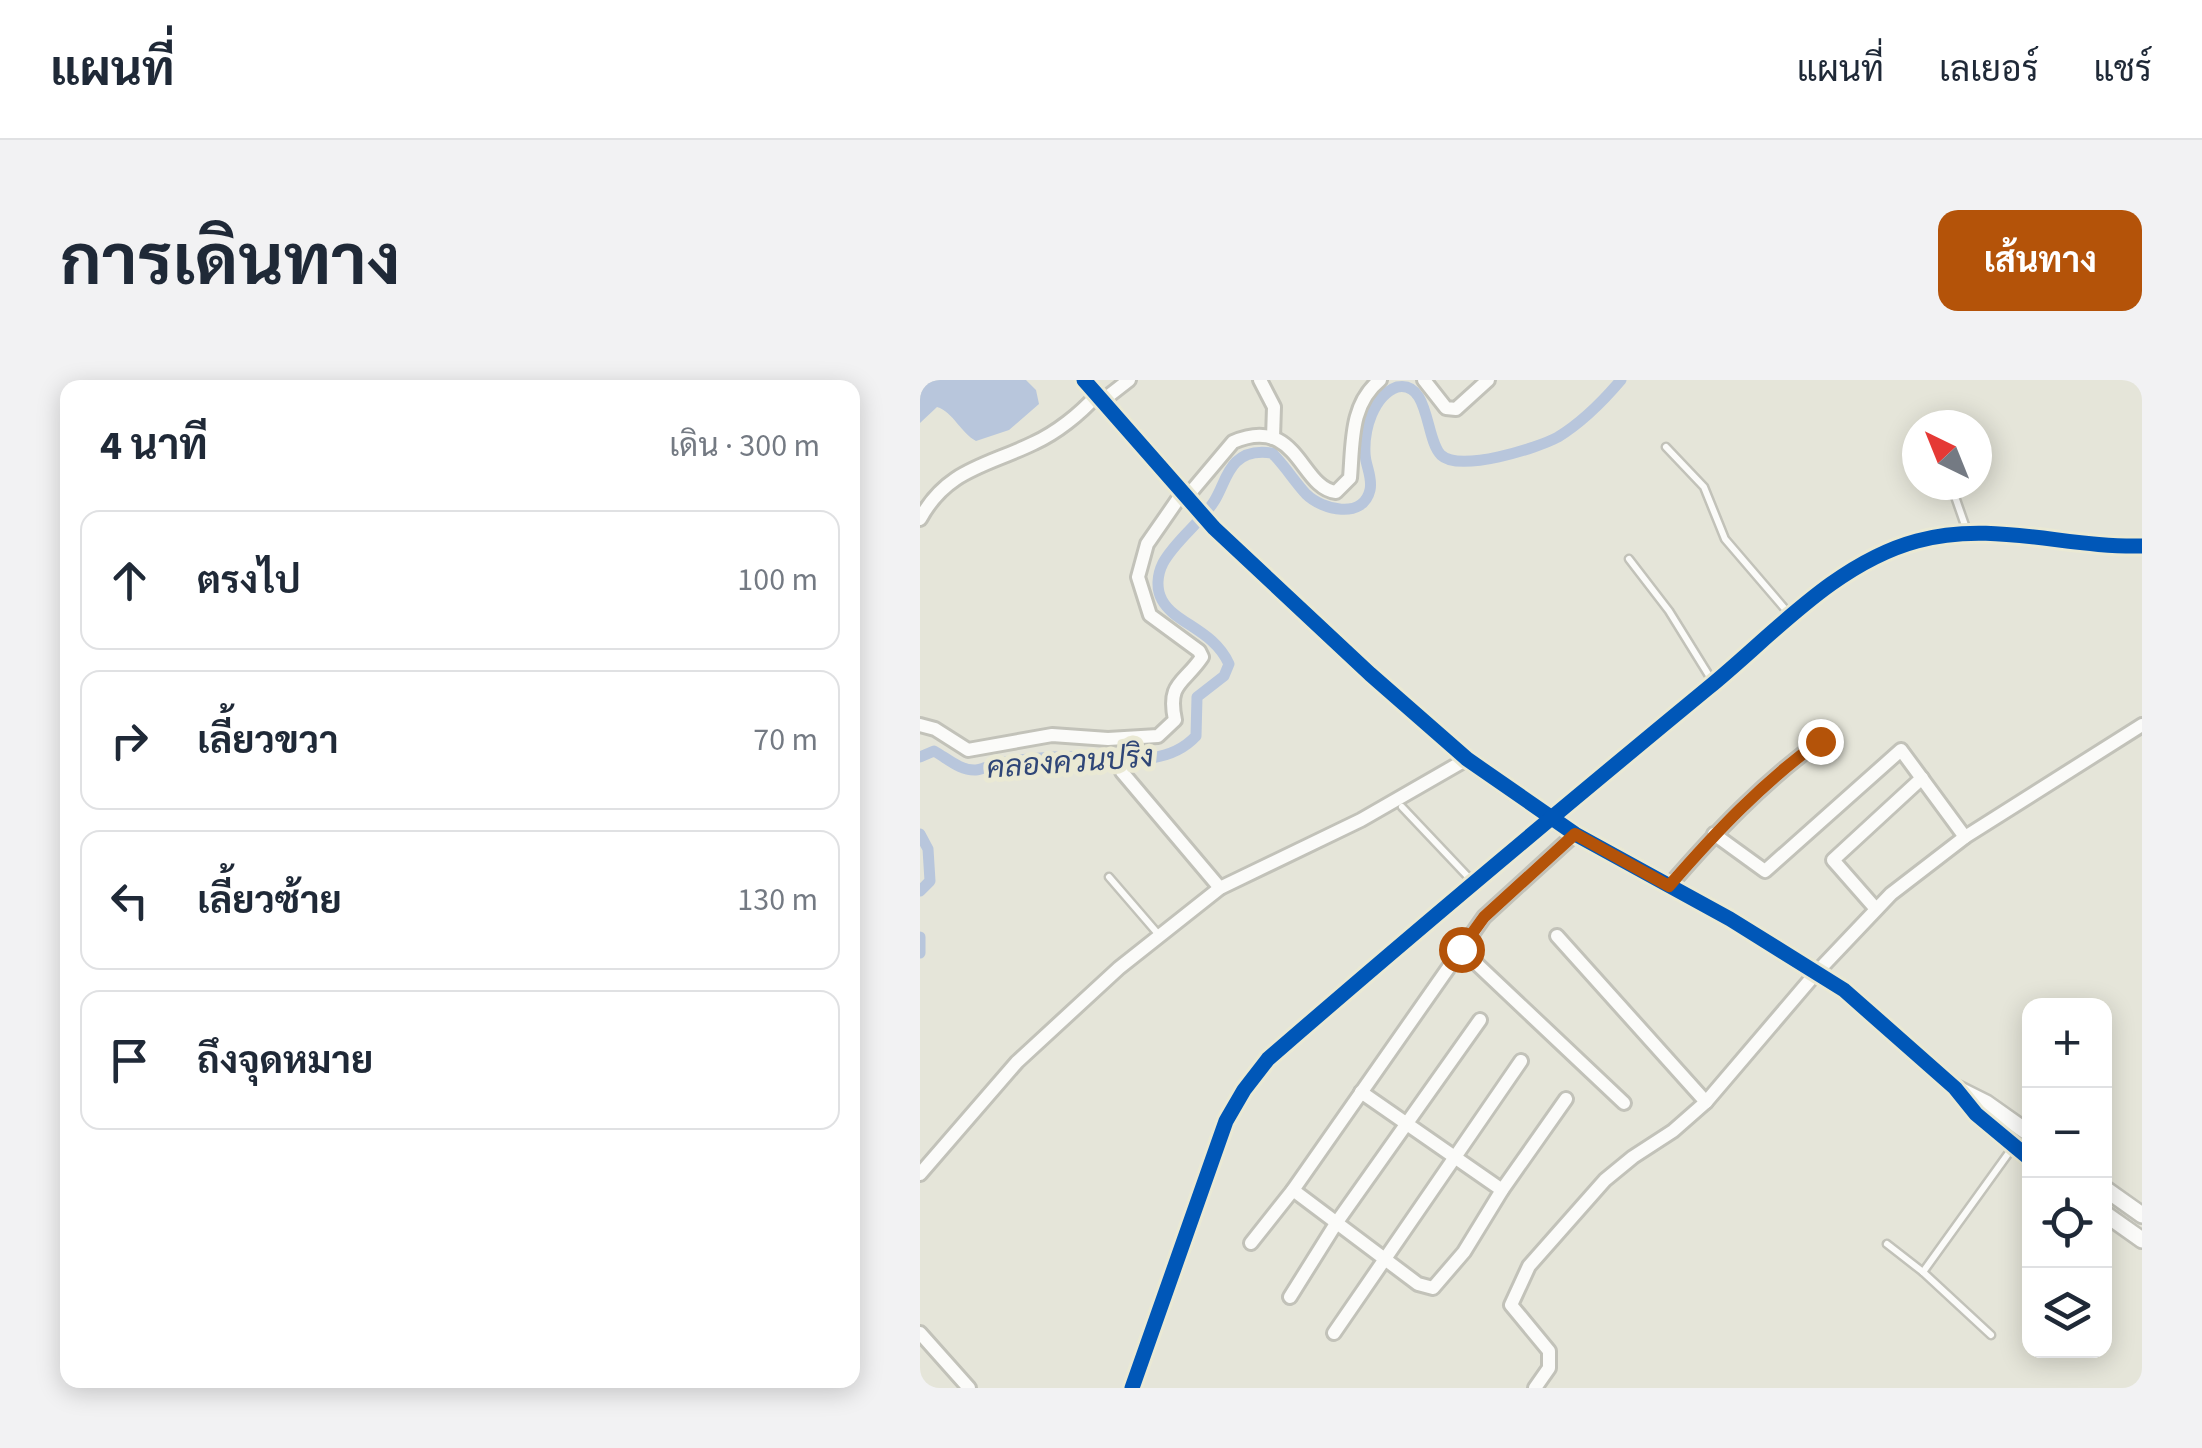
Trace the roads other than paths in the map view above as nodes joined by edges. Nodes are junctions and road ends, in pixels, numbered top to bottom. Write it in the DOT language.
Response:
graph roads {
  1 [pos="1084,380"];
  2 [pos="1129,380"];
  3 [pos="1260,380"];
  4 [pos="1380,380"];
  5 [pos="1424,380"];
  6 [pos="1488,380"];
  7 [pos="1099,399"];
  8 [pos="1273,438"];
  9 [pos="1666,447"];
  10 [pos="1184,498"];
  11 [pos="1956,500"];
  12 [pos="920,519"];
  13 [pos="1967,531"];
  14 [pos="2142,546"];
  15 [pos="1629,559"];
  16 [pos="1792,617"];
  17 [pos="1714,684"];
  18 [pos="920,725"];
  19 [pos="2142,726"];
  20 [pos="1820,741"];
  21 [pos="1467,759"];
  22 [pos="1122,772"];
  23 [pos="1922,778"];
  24 [pos="1402,807"];
  25 [pos="1551,816"];
  26 [pos="1575,834"];
  27 [pos="1714,834"];
  28 [pos="1965,837"];
  29 [pos="1108,877"];
  30 [pos="1473,882"];
  31 [pos="1669,886"];
  32 [pos="1220,888"];
  33 [pos="1876,909"];
  34 [pos="1159,935"];
  35 [pos="1556,936"];
  36 [pos="1461,949"];
  37 [pos="1816,973"];
  38 [pos="1480,1020"];
  39 [pos="1521,1061"];
  40 [pos="1955,1088"];
  41 [pos="1361,1092"];
  42 [pos="1566,1099"];
  43 [pos="1706,1102"];
  44 [pos="1624,1103"];
  45 [pos="1406,1122"];
  46 [pos="2022,1128"];
  47 [pos="2013,1147"];
  48 [pos="2022,1153"];
  49 [pos="1454,1158"];
  50 [pos="920,1174"];
  51 [pos="1293,1190"];
  52 [pos="1502,1190"];
  53 [pos="2112,1194"];
  54 [pos="2142,1215"];
  55 [pos="2112,1219"];
  56 [pos="1336,1222"];
  57 [pos="2142,1240"];
  58 [pos="1251,1243"];
  59 [pos="1887,1244"];
  60 [pos="1384,1259"];
  61 [pos="1923,1272"];
  62 [pos="1290,1298"];
  63 [pos="920,1333"];
  64 [pos="1334,1333"];
  65 [pos="1992,1335"];
  66 [pos="969,1388"];
  67 [pos="1132,1388"];
  68 [pos="1535,1388"];
  1 -- 7 [label="street"];
  2 -- 7 [label="street"];
  3 -- 8 [label="street"];
  4 -- 8 [label="street"];
  5 -- 6 [label="street"];
  7 -- 10 [label="street"];
  7 -- 12 [label="street"];
  8 -- 10 [label="street"];
  9 -- 16 [label="lane"];
  10 -- 18 [label="street"];
  10 -- 21 [label="street"];
  11 -- 13 [label="lane"];
  13 -- 14 [label="street"];
  13 -- 16 [label="street"];
  15 -- 17 [label="lane"];
  16 -- 17 [label="street"];
  17 -- 25 [label="street"];
  19 -- 28 [label="street"];
  20 -- 27 [label="street"];
  21 -- 25 [label="street"];
  21 -- 32 [label="street"];
  22 -- 32 [label="street"];
  23 -- 27 [label="street"];
  23 -- 28 [label="street"];
  23 -- 33 [label="street"];
  24 -- 30 [label="lane"];
  25 -- 26 [label="street"];
  25 -- 30 [label="street"];
  26 -- 31 [label="street"];
  26 -- 36 [label="street"];
  27 -- 31 [label="street"];
  28 -- 33 [label="street"];
  29 -- 34 [label="lane"];
  30 -- 67 [label="street"];
  31 -- 37 [label="street"];
  32 -- 34 [label="street"];
  33 -- 37 [label="street"];
  34 -- 50 [label="street"];
  35 -- 43 [label="street"];
  36 -- 41 [label="street"];
  36 -- 44 [label="street"];
  37 -- 40 [label="street"];
  37 -- 43 [label="street"];
  38 -- 45 [label="street"];
  39 -- 49 [label="street"];
  40 -- 46 [label="street"];
  40 -- 47 [label="street"];
  41 -- 45 [label="street"];
  41 -- 51 [label="street"];
  42 -- 52 [label="street"];
  43 -- 68 [label="street"];
  45 -- 49 [label="street"];
  45 -- 56 [label="street"];
  47 -- 48 [label="street"];
  47 -- 61 [label="lane"];
  49 -- 52 [label="street"];
  49 -- 60 [label="street"];
  51 -- 56 [label="street"];
  51 -- 58 [label="street"];
  52 -- 60 [label="street"];
  53 -- 54 [label="street"];
  55 -- 57 [label="street"];
  56 -- 60 [label="street"];
  56 -- 62 [label="street"];
  59 -- 61 [label="lane"];
  60 -- 64 [label="street"];
  61 -- 65 [label="lane"];
  63 -- 66 [label="street"];
}
